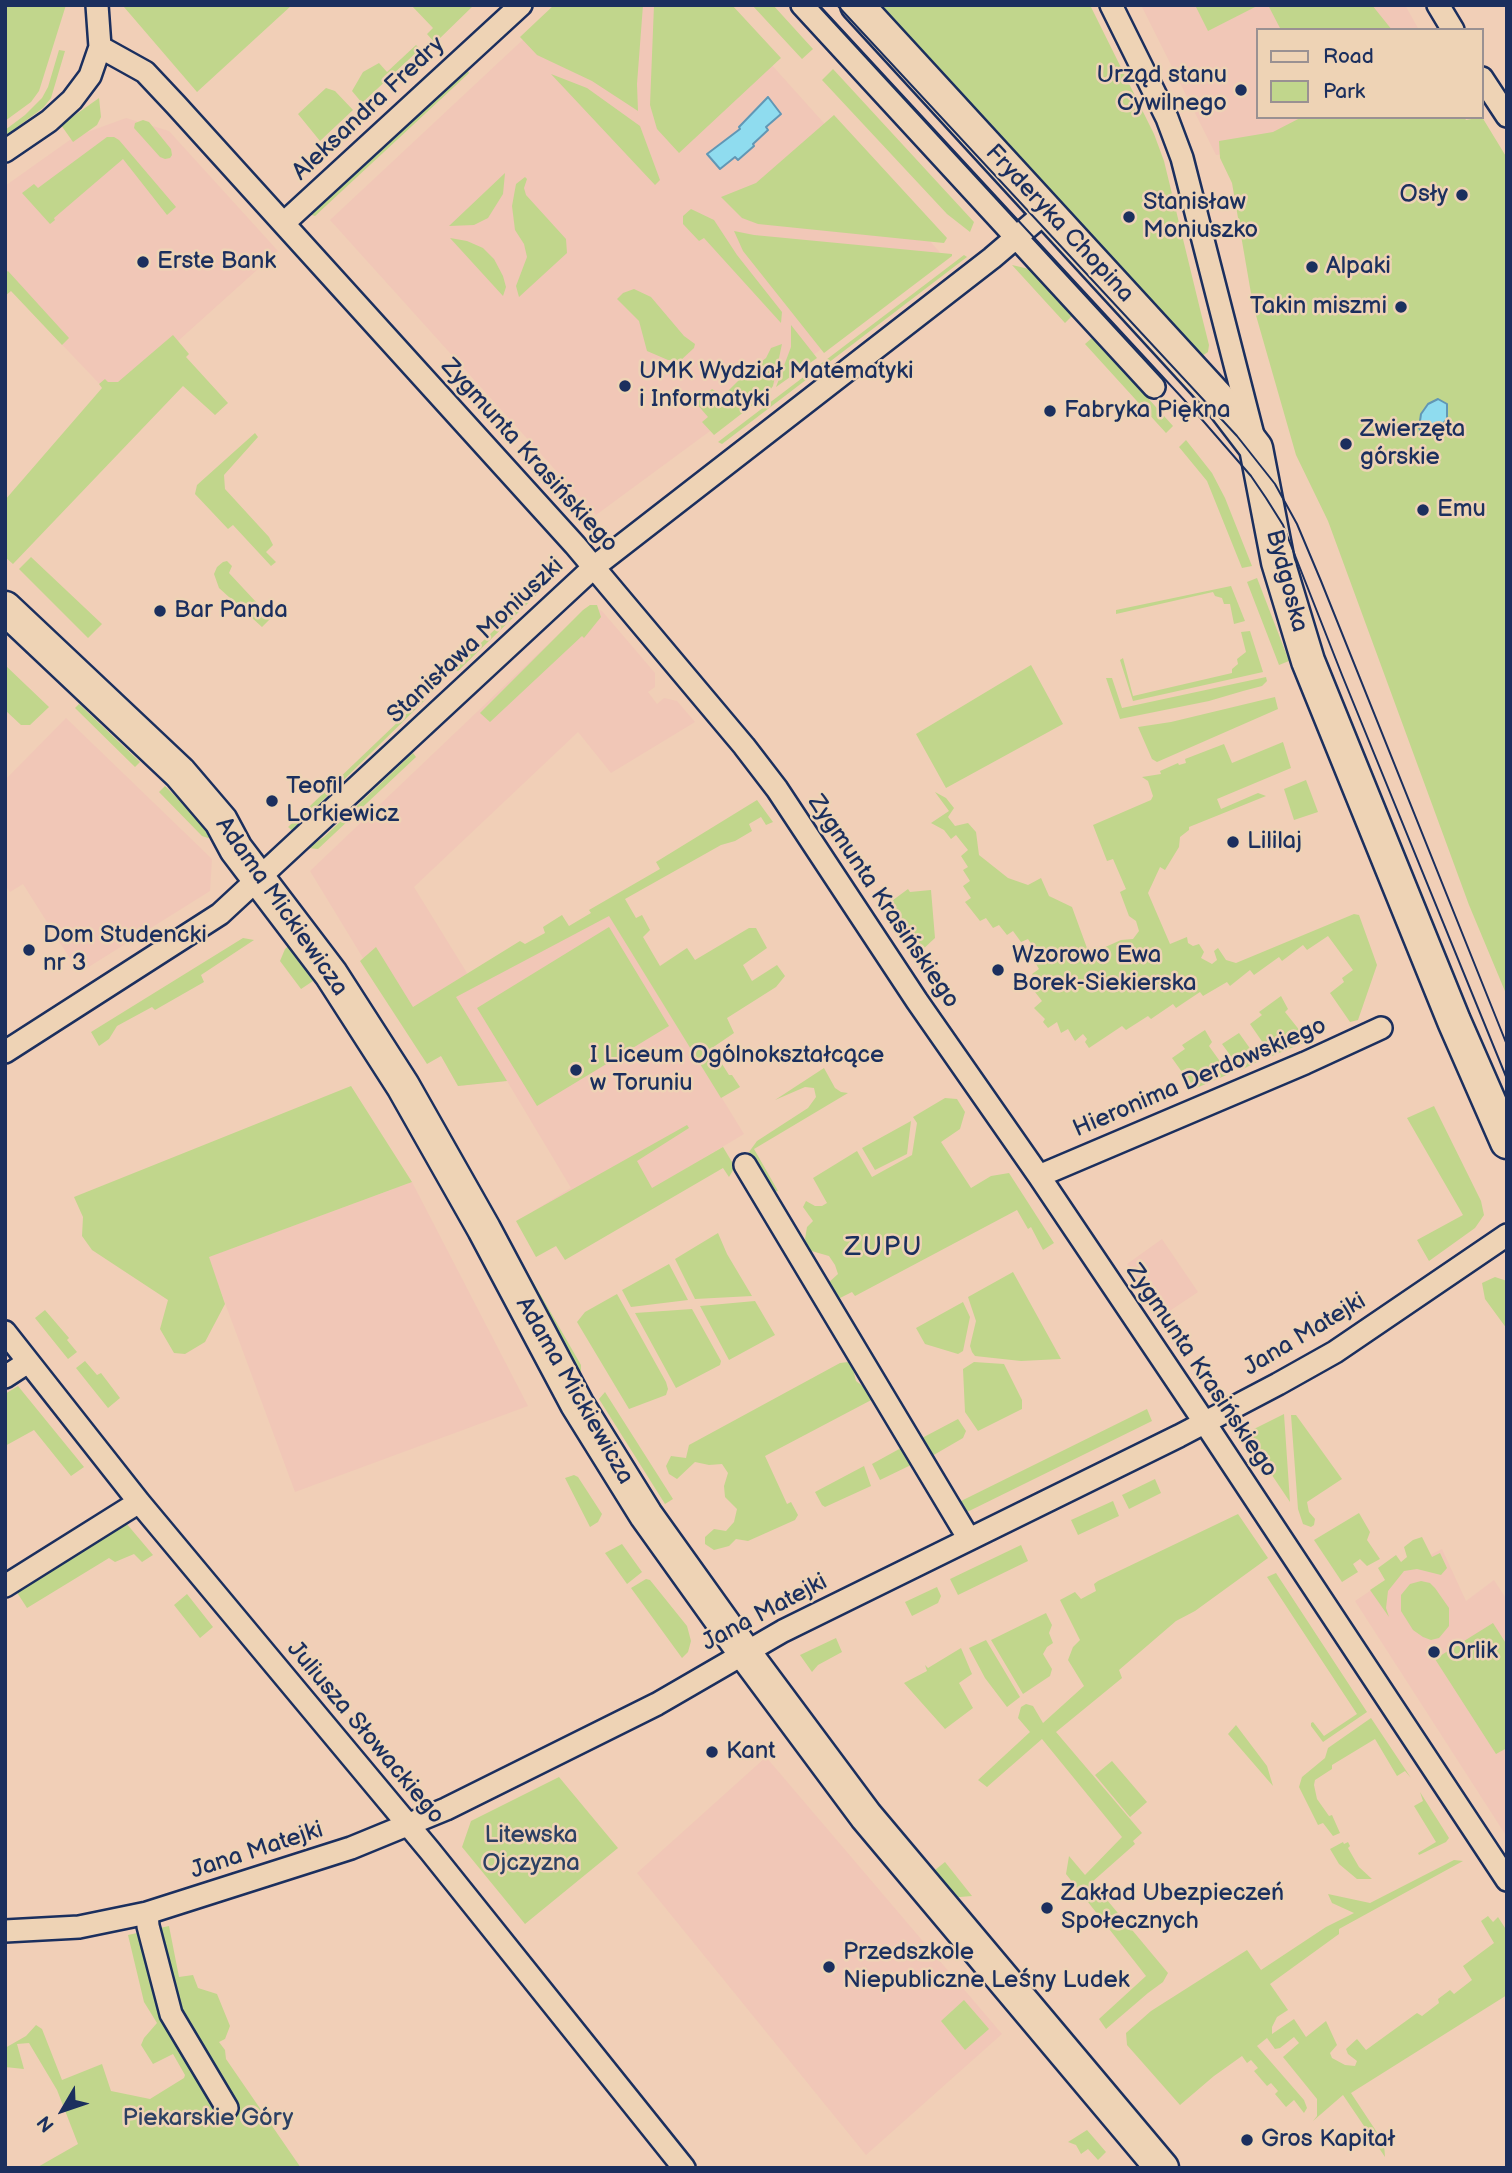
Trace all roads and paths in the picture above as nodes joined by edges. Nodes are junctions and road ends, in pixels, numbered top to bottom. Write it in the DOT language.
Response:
graph roads {
  1 [pos="97,5"];
  2 [pos="520,5"];
  3 [pos="802,5"];
  4 [pos="857,5"];
  5 [pos="1111,5"];
  6 [pos="100,47"];
  7 [pos="1484,81"];
  8 [pos="1507,116"];
  9 [pos="5,151"];
  10 [pos="1047,211"];
  11 [pos="285,222"];
  12 [pos="1016,238"];
  13 [pos="1154,387"];
  14 [pos="1256,448"];
  15 [pos="594,567"];
  16 [pos="5,608"];
  17 [pos="258,878"];
  18 [pos="1381,1028"];
  19 [pos="5,1052"];
  20 [pos="1507,1142"];
  21 [pos="745,1165"];
  22 [pos="1039,1176"];
  23 [pos="1507,1235"];
  24 [pos="5,1332"];
  25 [pos="28,1362"];
  26 [pos="5,1377"];
  27 [pos="1205,1423"];
  28 [pos="139,1502"];
  29 [pos="969,1539"];
  30 [pos="5,1586"];
  31 [pos="744,1652"];
  32 [pos="407,1826"];
  33 [pos="1507,1880"];
  34 [pos="147,1913"];
  35 [pos="5,1931"];
  36 [pos="227,2108"];
  37 [pos="684,2168"];
  38 [pos="1162,2168"];
  1 -- 6 [label="street"];
  2 -- 11 [label="street, Aleksandra Fredry"];
  3 -- 12 [label="street, Fryderyka Chopina"];
  4 -- 10 [label="street, Fryderyka Chopina"];
  5 -- 14 [label="street, Bydgoska"];
  6 -- 9 [label="street"];
  6 -- 11 [label="street, Zygmunta Krasińskiego"];
  7 -- 8 [label="street"];
  10 -- 12 [label="street, Stanisława Moniuszki"];
  10 -- 14 [label="street, Fryderyka Chopina"];
  11 -- 15 [label="street, Zygmunta Krasińskiego"];
  12 -- 13 [label="street, Fryderyka Chopina"];
  12 -- 15 [label="street, Stanisława Moniuszki"];
  14 -- 20 [label="street, Bydgoska"];
  15 -- 17 [label="street, Stanisława Moniuszki"];
  15 -- 22 [label="street, Zygmunta Krasińskiego"];
  16 -- 17 [label="street, Adama Mickiewicza"];
  17 -- 19 [label="street, Stanisława Moniuszki"];
  17 -- 31 [label="street, Adama Mickiewicza"];
  18 -- 22 [label="street, Hieronima Derdowskiego"];
  21 -- 29 [label="street"];
  22 -- 27 [label="street, Zygmunta Krasińskiego"];
  23 -- 27 [label="street, Jana Matejki"];
  24 -- 25 [label="street, Juliusza Słowackiego"];
  25 -- 26 [label="street"];
  25 -- 28 [label="street, Juliusza Słowackiego"];
  27 -- 29 [label="street, Jana Matejki"];
  27 -- 33 [label="street, Zygmunta Krasińskiego"];
  28 -- 30 [label="street"];
  28 -- 32 [label="street, Juliusza Słowackiego"];
  29 -- 31 [label="street, Jana Matejki"];
  31 -- 32 [label="street, Jana Matejki"];
  31 -- 38 [label="street, Adama Mickiewicza"];
  32 -- 34 [label="street, Jana Matejki"];
  32 -- 37 [label="street, Juliusza Słowackiego"];
  34 -- 35 [label="street, Jana Matejki"];
  34 -- 36 [label="street"];
}
